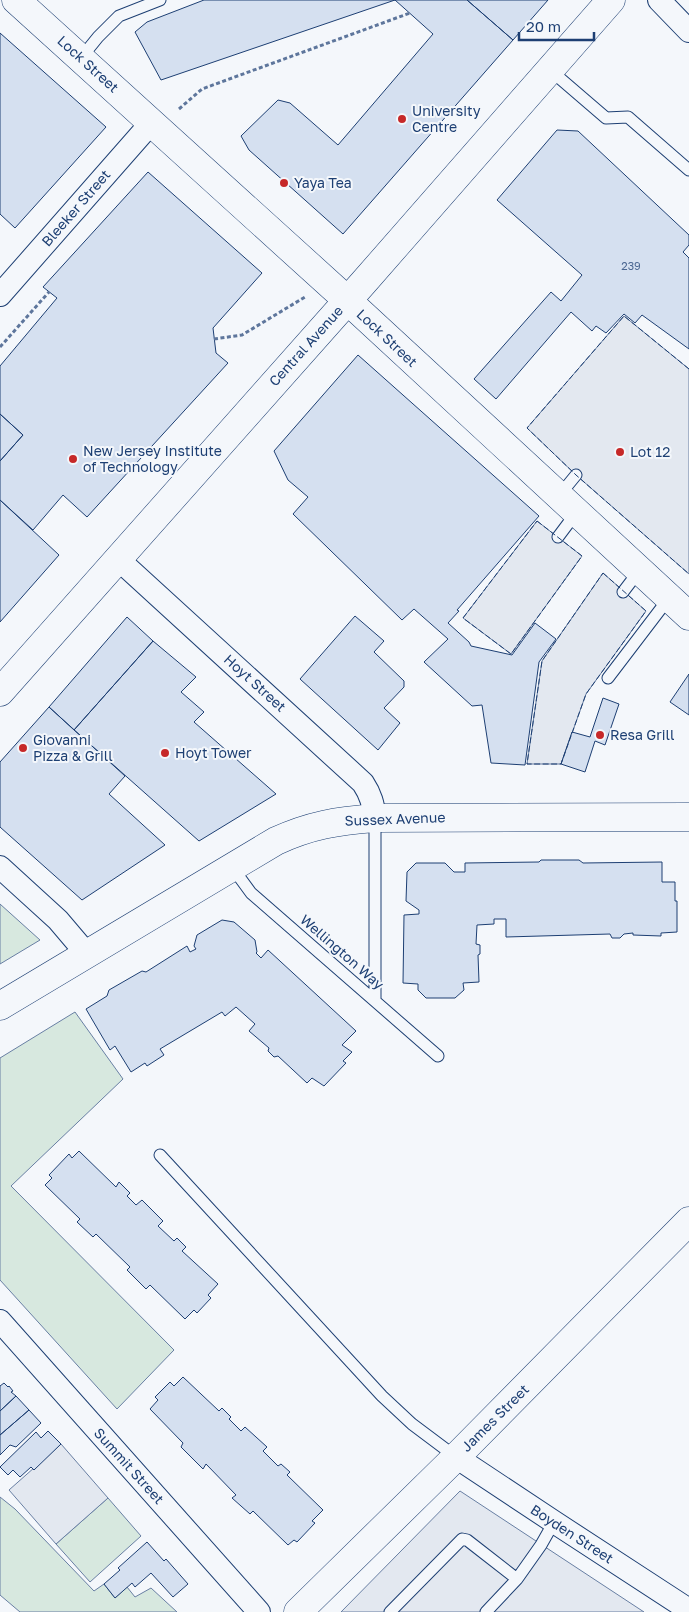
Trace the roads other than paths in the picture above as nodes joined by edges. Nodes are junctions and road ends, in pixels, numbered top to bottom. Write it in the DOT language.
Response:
graph roads {
  1 [pos="16,0"];
  2 [pos="160,0"];
  3 [pos="611,0"];
  4 [pos="658,0"];
  5 [pos="689,31"];
  6 [pos="81,58"];
  7 [pos="549,69"];
  8 [pos="152,122"];
  9 [pos="689,170"];
  10 [pos="0,294"];
  11 [pos="347,300"];
  12 [pos="576,475"];
  13 [pos="567,505"];
  14 [pos="558,537"];
  15 [pos="118,559"];
  16 [pos="669,598"];
  17 [pos="689,616"];
  18 [pos="608,678"];
  19 [pos="0,692"];
  20 [pos="689,817"];
  21 [pos="375,818"];
  22 [pos="0,867"];
  23 [pos="232,867"];
  24 [pos="86,953"];
  25 [pos="375,1001"];
  26 [pos="0,1006"];
  27 [pos="438,1056"];
  28 [pos="160,1155"];
  29 [pos="689,1221"];
  30 [pos="0,1321"];
  31 [pos="456,1457"];
  32 [pos="554,1522"];
  33 [pos="518,1579"];
  34 [pos="689,1610"];
  35 [pos="259,1612"];
  36 [pos="298,1612"];
  37 [pos="390,1612"];
  38 [pos="486,1612"];
  1 -- 6 [label="main road, Lock Street"];
  2 -- 6 [label="lane"];
  3 -- 7 [label="main road, Central Avenue"];
  4 -- 5 [label="street"];
  6 -- 8 [label="main road, Lock Street"];
  7 -- 9 [label="lane"];
  7 -- 11 [label="main road, Central Avenue"];
  8 -- 10 [label="street, Bleeker Street"];
  8 -- 11 [label="main road, Lock Street"];
  11 -- 13 [label="main road, Lock Street"];
  11 -- 15 [label="main road, Central Avenue"];
  12 -- 13 [label="lane"];
  13 -- 14 [label="lane"];
  13 -- 16 [label="main road, Lock Street"];
  15 -- 19 [label="main road, Central Avenue"];
  15 -- 21 [label="street, Hoyt Street"];
  16 -- 17 [label="main road, Lock Street"];
  16 -- 18 [label="lane"];
  20 -- 21 [label="main road, Sussex Avenue"];
  21 -- 23 [label="main road, Sussex Avenue"];
  21 -- 25 [label="lane"];
  22 -- 24 [label="street"];
  23 -- 24 [label="main road, Sussex Avenue"];
  23 -- 25 [label="lane, Wellington Way"];
  24 -- 26 [label="main road, Sussex Avenue"];
  25 -- 27 [label="lane, Wellington Way"];
  28 -- 31 [label="lane"];
  29 -- 31 [label="main road, James Street"];
  30 -- 35 [label="street, Summit Street"];
  31 -- 32 [label="street, Boyden Street"];
  31 -- 36 [label="main road, James Street"];
  32 -- 33 [label="lane"];
  32 -- 34 [label="street, Boyden Street"];
  33 -- 37 [label="lane"];
  33 -- 38 [label="lane"];
}
